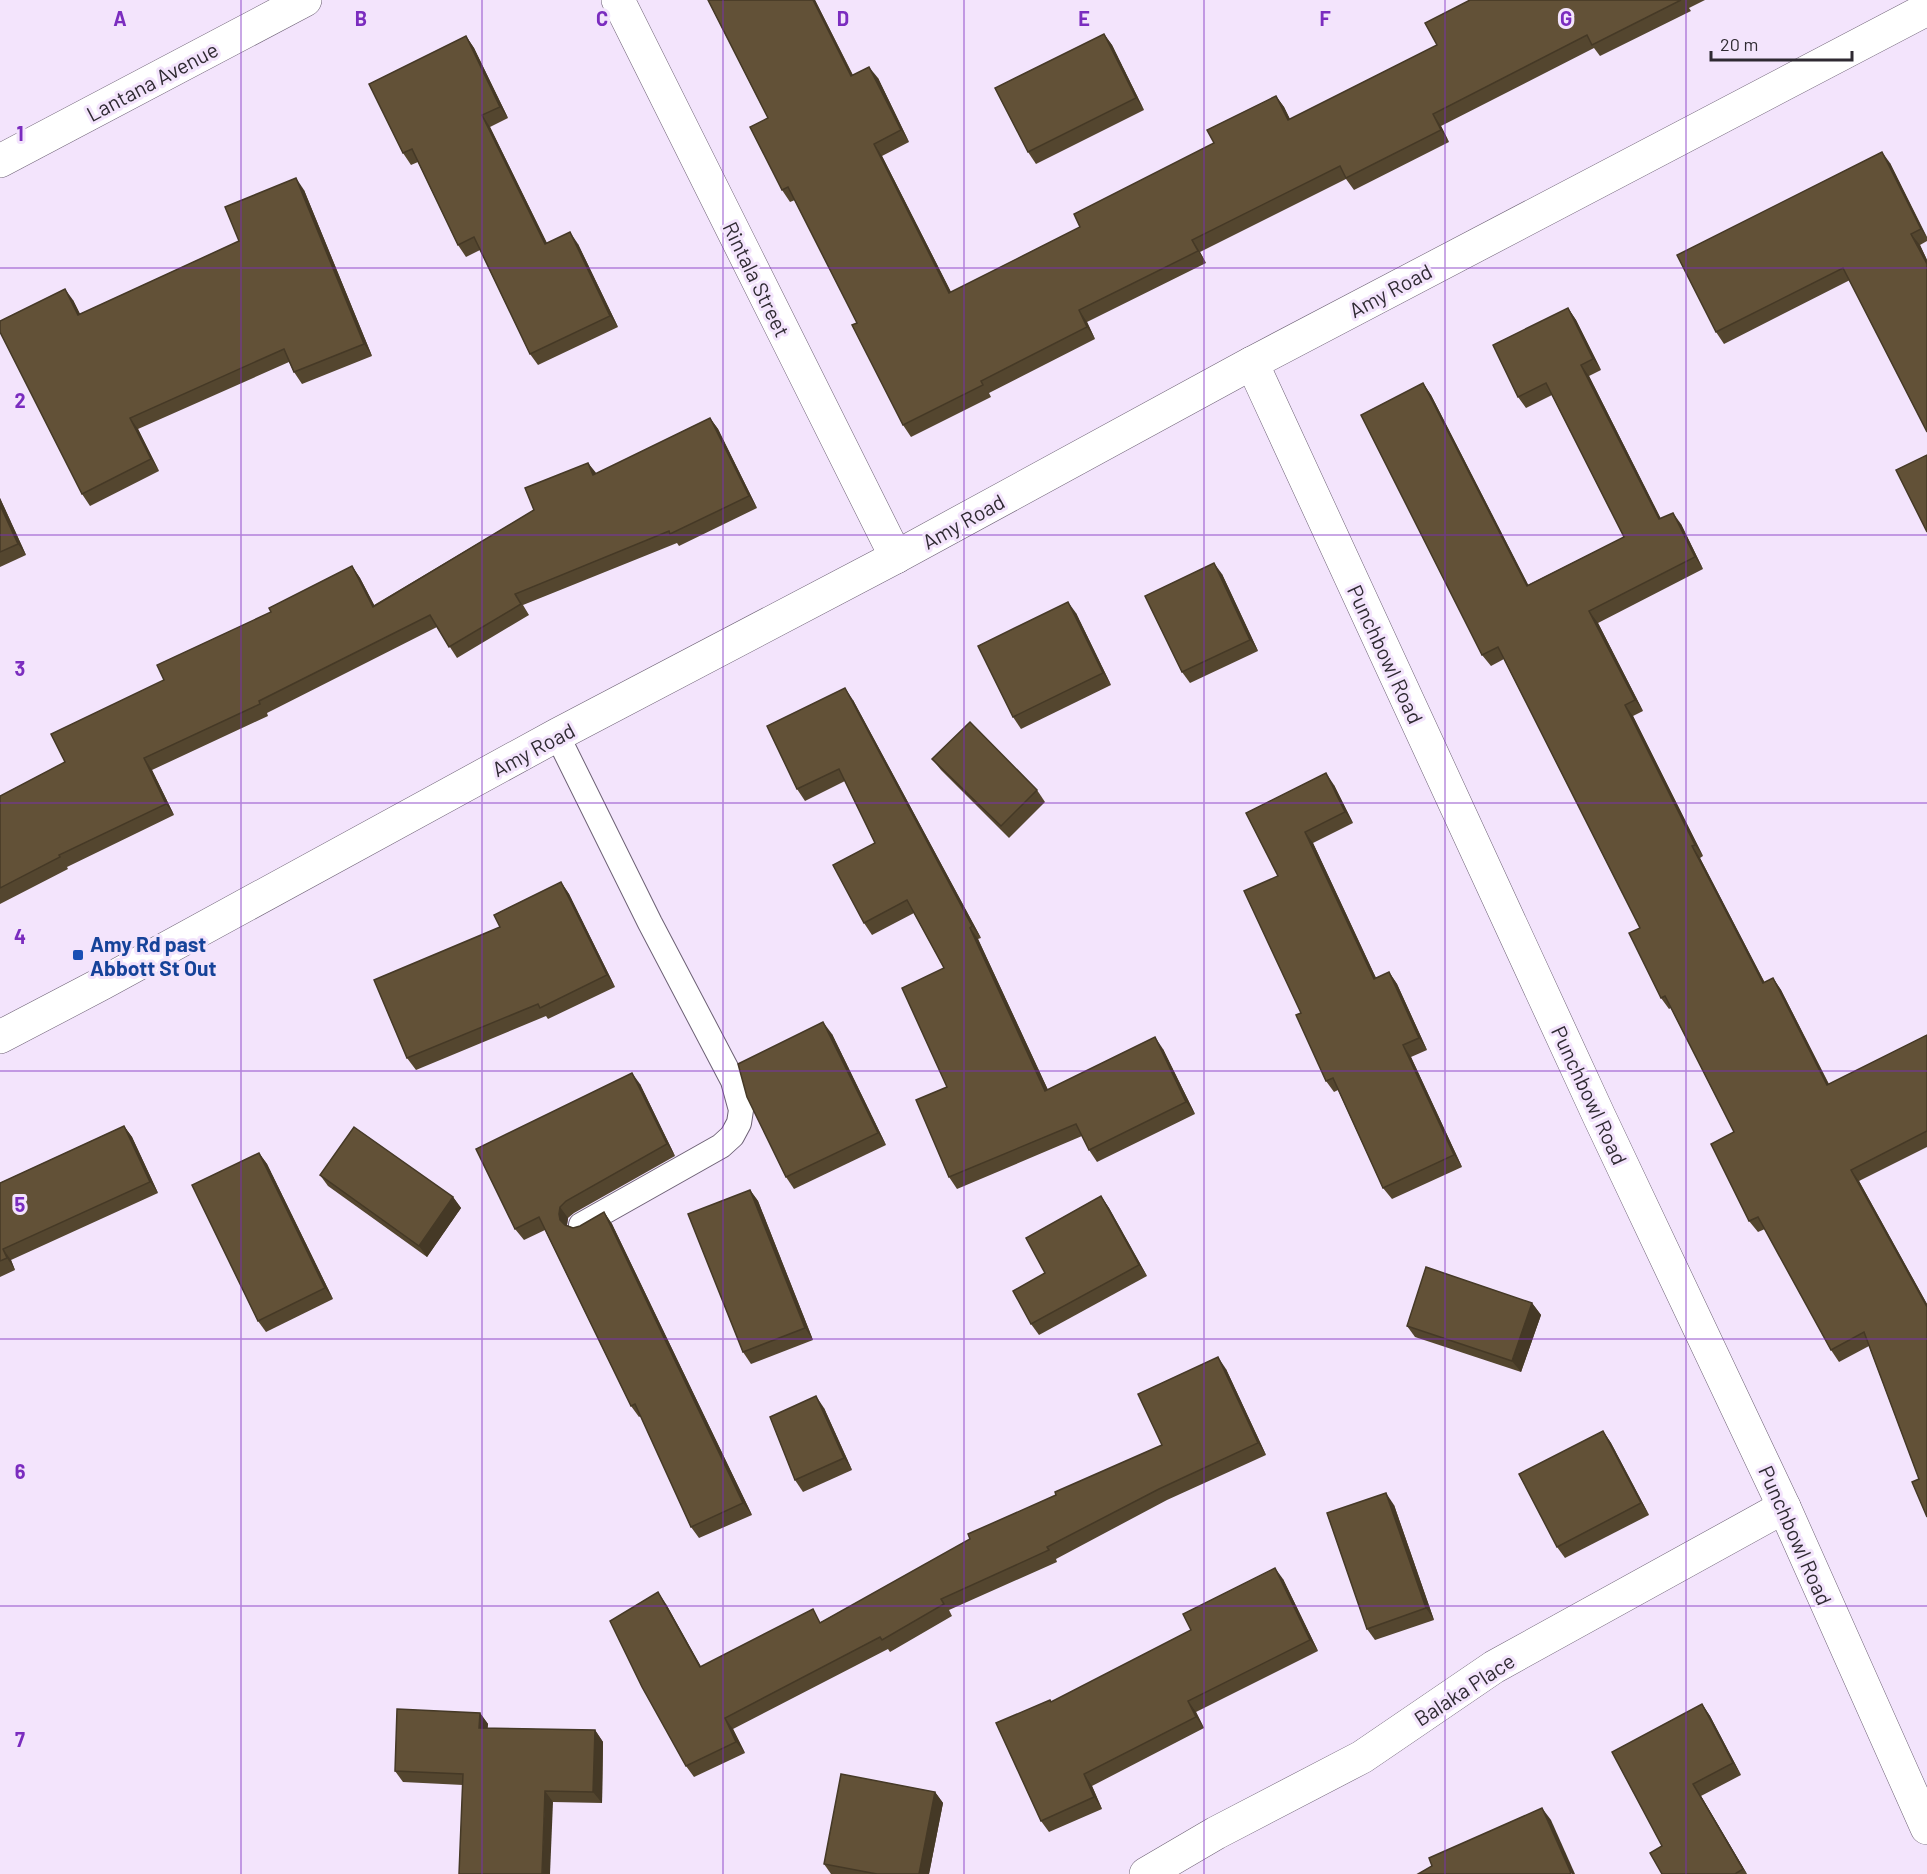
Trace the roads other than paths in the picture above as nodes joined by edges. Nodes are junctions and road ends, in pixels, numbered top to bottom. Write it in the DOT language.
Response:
graph roads {
  1 [pos="305,0"];
  2 [pos="618,0"];
  3 [pos="1927,9"];
  4 [pos="0,161"];
  5 [pos="1252,363"];
  6 [pos="897,557"];
  7 [pos="557,735"];
  8 [pos="0,1037"];
  9 [pos="581,1225"];
  10 [pos="1784,1507"];
  11 [pos="1927,1827"];
  12 [pos="1146,1874"];
  1 -- 4 [label="street, Lantana Avenue"];
  2 -- 6 [label="street, Rintala Street"];
  3 -- 5 [label="street, Amy Road"];
  5 -- 6 [label="street, Amy Road"];
  5 -- 10 [label="street, Punchbowl Road"];
  6 -- 7 [label="street, Amy Road"];
  7 -- 8 [label="street, Amy Road"];
  7 -- 9 [label="lane"];
  10 -- 11 [label="street, Punchbowl Road"];
  10 -- 12 [label="street, Balaka Place"];
}
